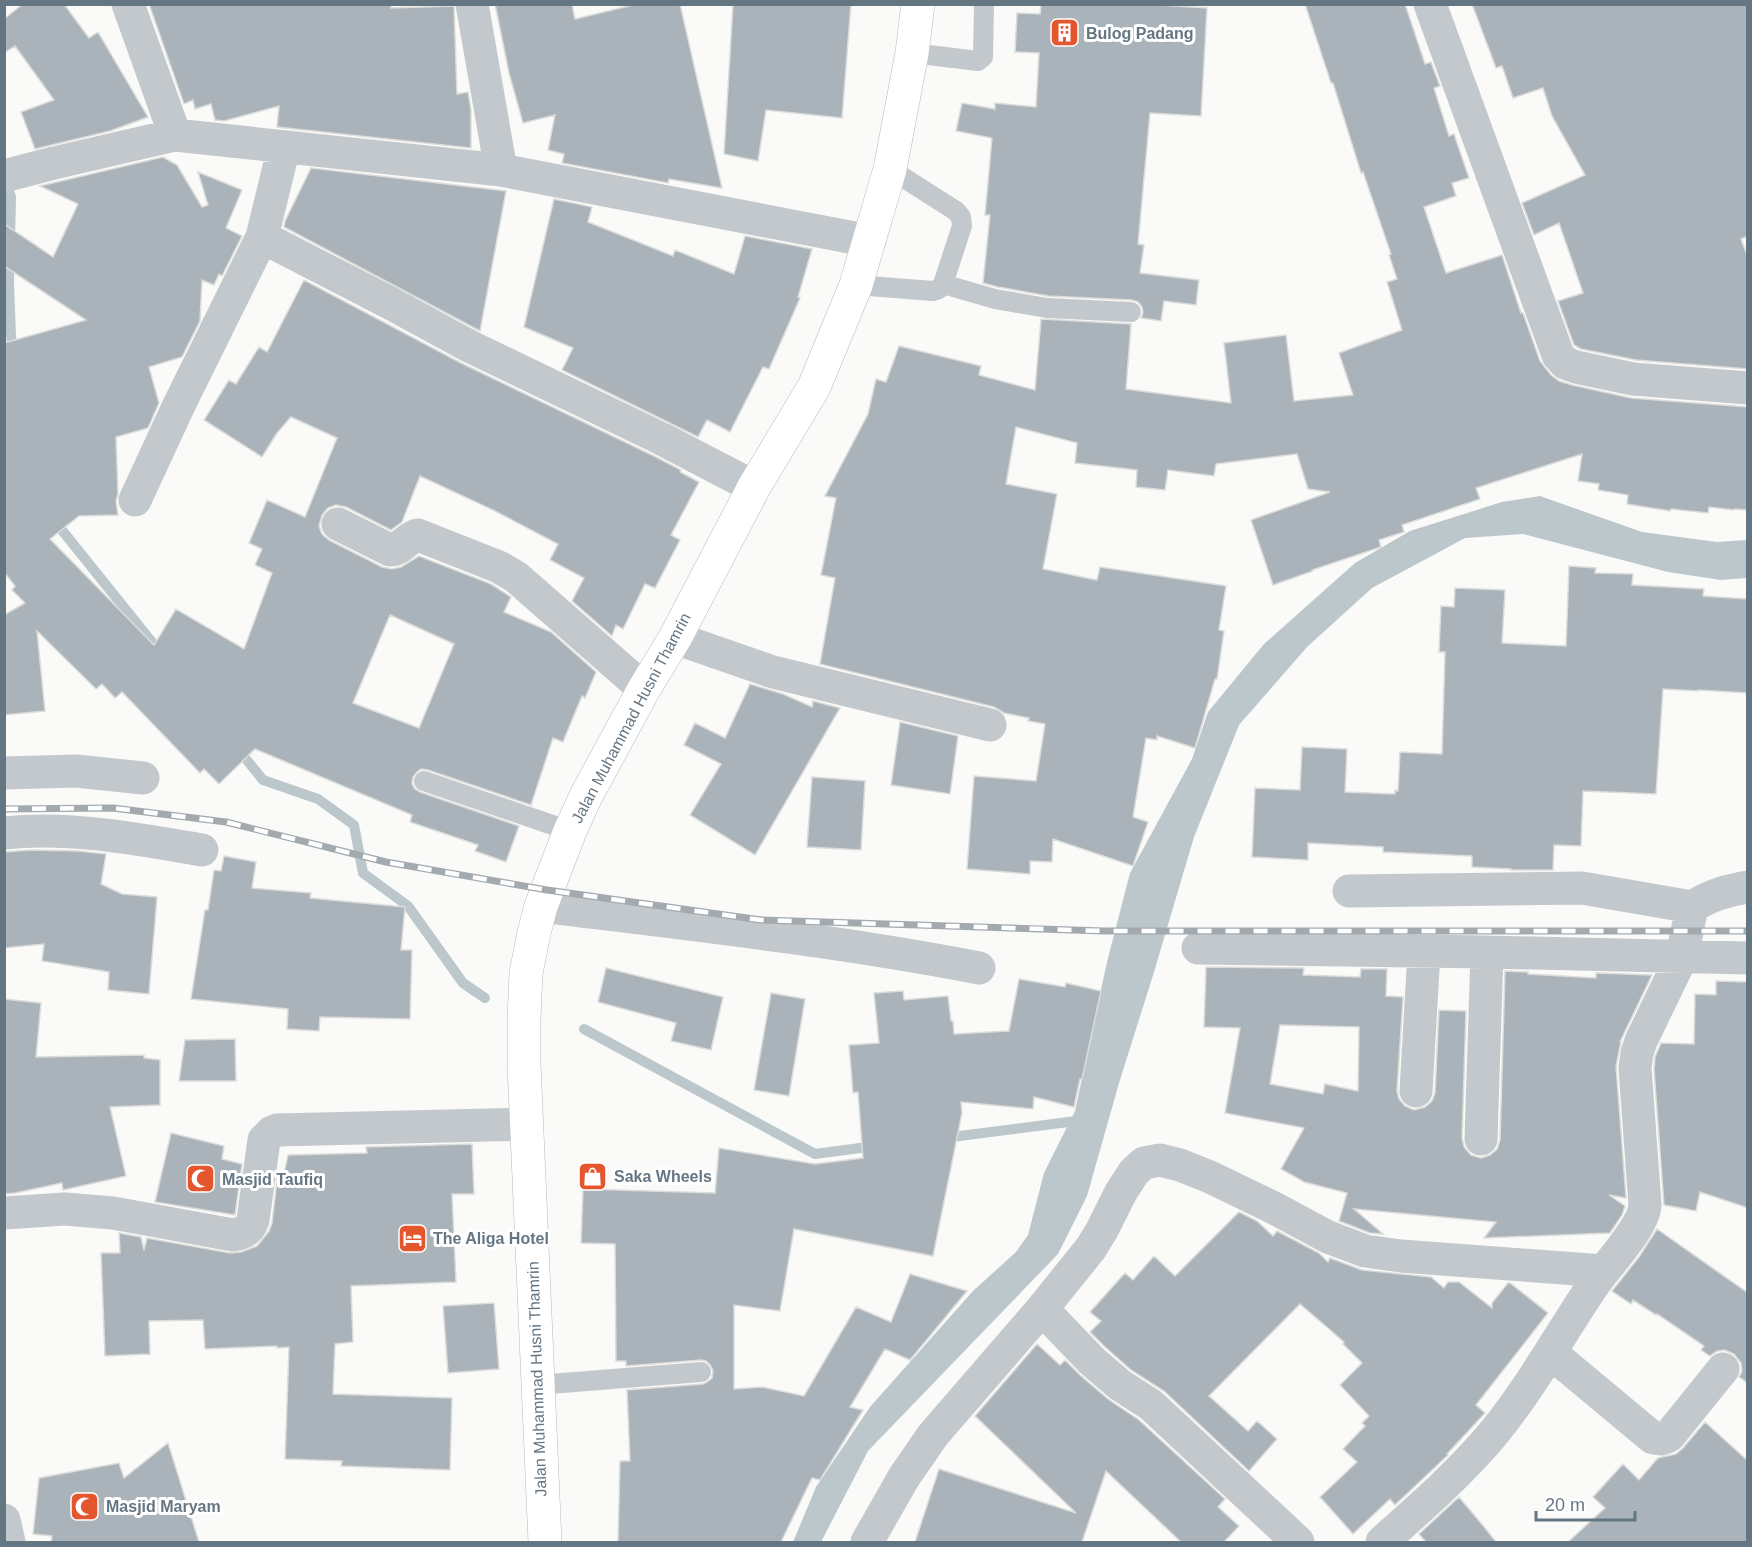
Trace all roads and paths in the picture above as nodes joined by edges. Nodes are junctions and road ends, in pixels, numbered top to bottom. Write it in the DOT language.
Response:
graph roads {
  1 [pos="128,4"];
  2 [pos="472,4"];
  3 [pos="918,4"];
  4 [pos="984,4"];
  5 [pos="1430,4"];
  6 [pos="912,53"];
  7 [pos="175,135"];
  8 [pos="284,147"];
  9 [pos="890,169"];
  10 [pos="501,170"];
  11 [pos="4,176"];
  12 [pos="262,237"];
  13 [pos="870,241"];
  14 [pos="856,285"];
  15 [pos="943,285"];
  16 [pos="1131,312"];
  17 [pos="1748,388"];
  18 [pos="754,487"];
  19 [pos="135,500"];
  20 [pos="338,524"];
  21 [pos="675,638"];
  22 [pos="644,689"];
  23 [pos="990,725"];
  24 [pos="4,773"];
  25 [pos="143,778"];
  26 [pos="424,781"];
  27 [pos="570,831"];
  28 [pos="4,833"];
  29 [pos="202,850"];
  30 [pos="1748,887"];
  31 [pos="1349,891"];
  32 [pos="541,906"];
  33 [pos="1692,907"];
  34 [pos="1198,948"];
  35 [pos="1424,952"];
  36 [pos="1487,952"];
  37 [pos="1682,956"];
  38 [pos="1748,958"];
  39 [pos="979,968"];
  40 [pos="1416,1091"];
  41 [pos="526,1124"];
  42 [pos="1481,1139"];
  43 [pos="4,1213"];
  44 [pos="1604,1270"];
  45 [pos="1042,1309"];
  46 [pos="1551,1353"];
  47 [pos="1723,1369"];
  48 [pos="701,1372"];
  49 [pos="537,1385"];
  50 [pos="4,1520"];
  51 [pos="9,1542"];
  52 [pos="545,1542"];
  53 [pos="867,1542"];
  54 [pos="1298,1542"];
  55 [pos="1382,1542"];
  1 -- 7 [label="street"];
  2 -- 10 [label="street"];
  3 -- 6 [label="main road, Jalan Muhammad Husni Thamrin"];
  4 -- 6 [label="lane"];
  5 -- 17 [label="street"];
  6 -- 9 [label="main road, Jalan Muhammad Husni Thamrin"];
  7 -- 8 [label="street"];
  7 -- 11 [label="street"];
  8 -- 10 [label="street"];
  8 -- 12 [label="street"];
  9 -- 13 [label="main road, Jalan Muhammad Husni Thamrin"];
  9 -- 15 [label="lane"];
  10 -- 13 [label="street"];
  12 -- 18 [label="street"];
  12 -- 19 [label="street"];
  13 -- 14 [label="main road, Jalan Muhammad Husni Thamrin"];
  14 -- 15 [label="lane"];
  14 -- 18 [label="main road, Jalan Muhammad Husni Thamrin"];
  15 -- 16 [label="lane"];
  18 -- 21 [label="main road, Jalan Muhammad Husni Thamrin"];
  20 -- 22 [label="street"];
  21 -- 22 [label="main road, Jalan Muhammad Husni Thamrin"];
  21 -- 23 [label="street"];
  22 -- 27 [label="main road, Jalan Muhammad Husni Thamrin"];
  24 -- 25 [label="street"];
  26 -- 27 [label="lane"];
  27 -- 32 [label="main road, Jalan Muhammad Husni Thamrin"];
  28 -- 29 [label="street"];
  30 -- 33 [label="street"];
  31 -- 33 [label="street"];
  32 -- 39 [label="street"];
  32 -- 41 [label="main road, Jalan Muhammad Husni Thamrin"];
  33 -- 37 [label="street"];
  34 -- 35 [label="street"];
  35 -- 36 [label="street"];
  35 -- 40 [label="street"];
  36 -- 37 [label="street"];
  36 -- 42 [label="street"];
  37 -- 38 [label="street"];
  37 -- 44 [label="street"];
  41 -- 43 [label="street"];
  41 -- 49 [label="main road, Jalan Muhammad Husni Thamrin"];
  44 -- 45 [label="street"];
  44 -- 46 [label="street"];
  45 -- 53 [label="street"];
  45 -- 54 [label="street"];
  46 -- 47 [label="street"];
  46 -- 55 [label="street"];
  48 -- 49 [label="lane"];
  49 -- 52 [label="main road, Jalan Muhammad Husni Thamrin"];
  50 -- 51 [label="street"];
}
